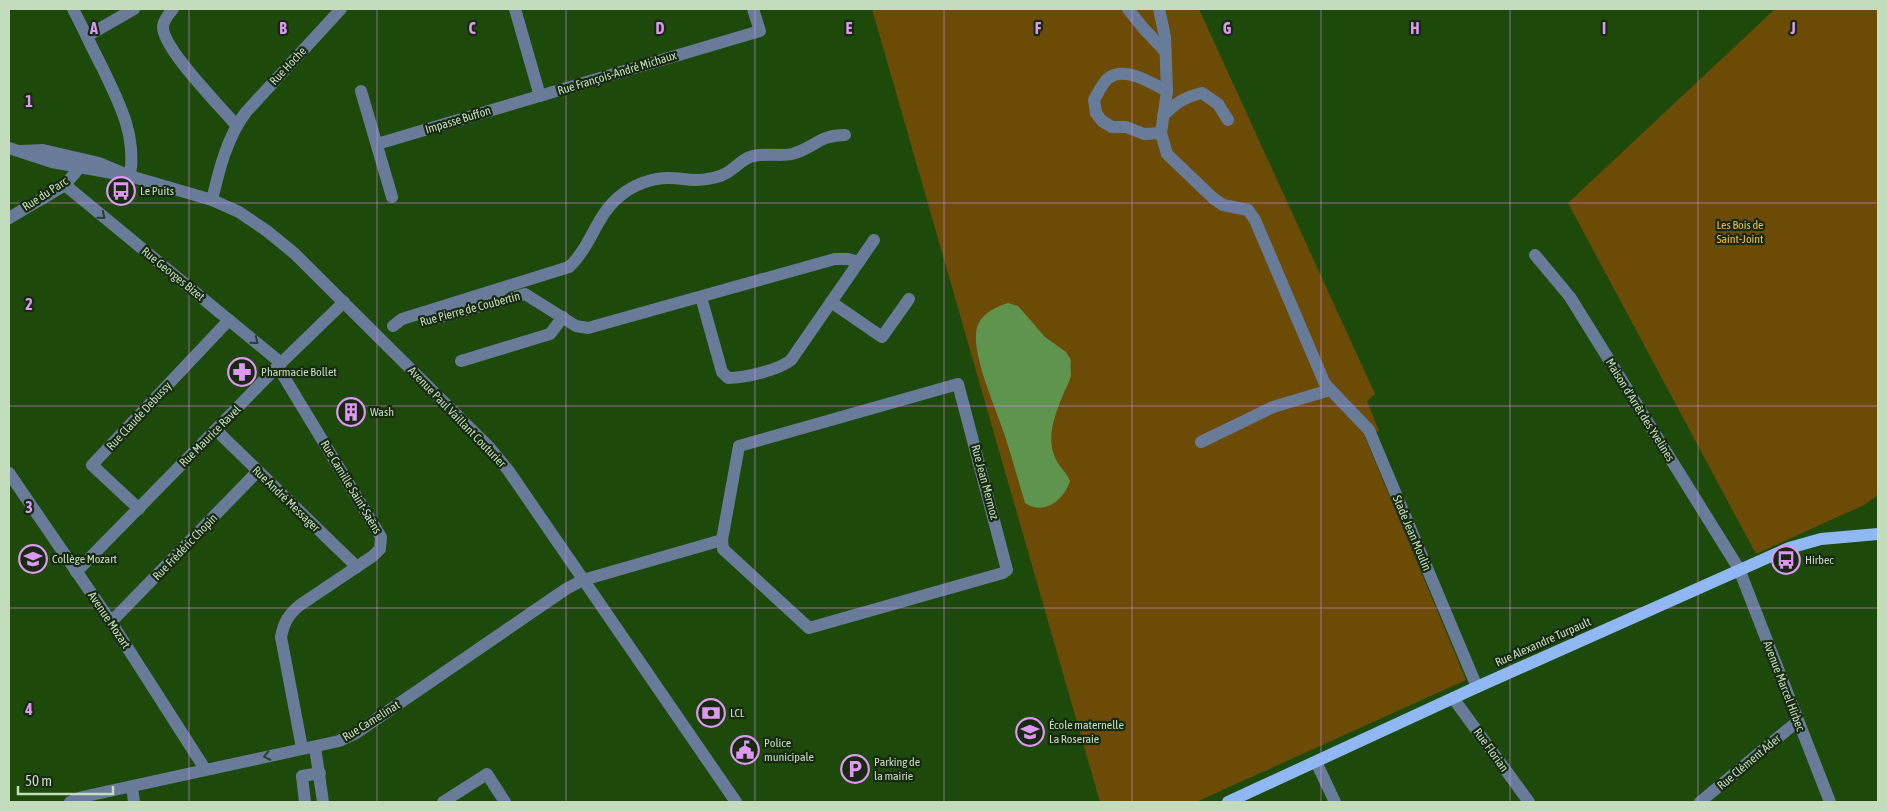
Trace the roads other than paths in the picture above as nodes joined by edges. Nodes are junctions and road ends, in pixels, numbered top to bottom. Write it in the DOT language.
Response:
graph roads {
  1 [pos="73,9"];
  2 [pos="134,9"];
  3 [pos="173,9"];
  4 [pos="341,9"];
  5 [pos="514,9"];
  6 [pos="754,9"];
  7 [pos="1128,9"];
  8 [pos="1159,9"];
  9 [pos="87,36"];
  10 [pos="1165,51"];
  11 [pos="361,91"];
  12 [pos="1166,91"];
  13 [pos="540,96"];
  14 [pos="1163,116"];
  15 [pos="1228,120"];
  16 [pos="236,125"];
  17 [pos="1162,133"];
  18 [pos="845,135"];
  19 [pos="377,144"];
  20 [pos="15,149"];
  21 [pos="79,168"];
  22 [pos="130,176"];
  23 [pos="65,184"];
  24 [pos="392,197"];
  25 [pos="212,200"];
  26 [pos="9,218"];
  27 [pos="874,240"];
  28 [pos="1535,255"];
  29 [pos="859,262"];
  30 [pos="701,297"];
  31 [pos="909,299"];
  32 [pos="344,302"];
  33 [pos="831,302"];
  34 [pos="563,317"];
  35 [pos="228,320"];
  36 [pos="393,326"];
  37 [pos="380,339"];
  38 [pos="461,361"];
  39 [pos="280,365"];
  40 [pos="1330,390"];
  41 [pos="216,430"];
  42 [pos="1201,442"];
  43 [pos="258,471"];
  44 [pos="9,473"];
  45 [pos="139,508"];
  46 [pos="1878,534"];
  47 [pos="722,540"];
  48 [pos="357,567"];
  49 [pos="1739,569"];
  50 [pos="76,572"];
  51 [pos="583,580"];
  52 [pos="111,622"];
  53 [pos="1477,687"];
  54 [pos="1453,698"];
  55 [pos="1798,721"];
  56 [pos="315,747"];
  57 [pos="302,748"];
  58 [pos="1316,762"];
  59 [pos="205,769"];
  60 [pos="320,773"];
  61 [pos="132,787"];
  62 [pos="70,802"];
  63 [pos="134,802"];
  64 [pos="305,802"];
  65 [pos="323,802"];
  66 [pos="443,802"];
  67 [pos="505,802"];
  68 [pos="736,802"];
  69 [pos="1228,802"];
  70 [pos="1335,802"];
  71 [pos="1529,802"];
  72 [pos="1700,802"];
  73 [pos="1830,802"];
  1 -- 9 [label="street"];
  2 -- 9 [label="street"];
  3 -- 16 [label="street"];
  4 -- 16 [label="street, Rue Hoche"];
  5 -- 13 [label="street"];
  6 -- 13 [label="street, Rue François-André Michaux"];
  7 -- 10 [label="street"];
  8 -- 10 [label="street, Stade Jean Moulin"];
  9 -- 22 [label="street"];
  10 -- 12 [label="street, Stade Jean Moulin"];
  11 -- 19 [label="street"];
  12 -- 14 [label="street, Stade Jean Moulin"];
  12 -- 17 [label="street"];
  13 -- 19 [label="street, Impasse Buffon"];
  14 -- 15 [label="street"];
  14 -- 17 [label="street, Stade Jean Moulin"];
  16 -- 25 [label="street, Rue Hoche"];
  17 -- 40 [label="street, Stade Jean Moulin"];
  18 -- 36 [label="street"];
  19 -- 24 [label="street"];
  20 -- 21 [label="street, Avenue Paul Vaillant Couturier"];
  20 -- 22 [label="street, Avenue Paul Vaillant Couturier"];
  21 -- 22 [label="street, Avenue Paul Vaillant Couturier"];
  21 -- 23 [label="street, Rue du Parc"];
  22 -- 25 [label="street, Avenue Paul Vaillant Couturier"];
  23 -- 26 [label="street, Rue du Parc"];
  23 -- 35 [label="street, Rue Georges Bizet, one-way"];
  25 -- 32 [label="street, Avenue Paul Vaillant Couturier"];
  27 -- 29 [label="street"];
  28 -- 49 [label="street, Maison d'Arrêt des Yvelines"];
  29 -- 30 [label="street, Rue Pierre de Coubertin"];
  29 -- 33 [label="street"];
  30 -- 33 [label="street"];
  30 -- 34 [label="street, Rue Pierre de Coubertin"];
  31 -- 33 [label="street"];
  32 -- 37 [label="street, Avenue Paul Vaillant Couturier"];
  32 -- 39 [label="street, Rue Maurice Ravel"];
  34 -- 36 [label="street, Rue Pierre de Coubertin"];
  34 -- 38 [label="street"];
  35 -- 39 [label="street, Rue Georges Bizet, one-way"];
  35 -- 45 [label="street, Rue Claude Debussy"];
  36 -- 37 [label="street"];
  37 -- 51 [label="street, Avenue Paul Vaillant Couturier"];
  39 -- 41 [label="street, Rue Maurice Ravel"];
  39 -- 48 [label="street, Rue Camille Saint-Saëns"];
  40 -- 42 [label="street"];
  40 -- 53 [label="street, Stade Jean Moulin"];
  41 -- 43 [label="street, Rue André Messager"];
  41 -- 45 [label="street, Rue Maurice Ravel"];
  43 -- 48 [label="street, Rue André Messager"];
  43 -- 52 [label="street, Rue Frédéric Chopin"];
  44 -- 50 [label="street, Avenue Mozart"];
  45 -- 50 [label="street, Rue Maurice Ravel"];
  46 -- 49 [label="main road, Rue Alexandre Turpault"];
  47 -- 47 [label="street, Rue Jean Mermoz"];
  47 -- 51 [label="street"];
  48 -- 57 [label="street, Rue Camille Saint-Saëns"];
  49 -- 53 [label="main road, Rue Alexandre Turpault"];
  49 -- 55 [label="street, Avenue Marcel Hirbec"];
  50 -- 52 [label="street, Avenue Mozart"];
  51 -- 56 [label="street, Rue Camelinat"];
  51 -- 68 [label="street, Avenue Paul Vaillant Couturier"];
  52 -- 59 [label="street, Avenue Mozart"];
  53 -- 54 [label="main road, Rue Alexandre Turpault"];
  54 -- 58 [label="main road, Rue Alexandre Turpault"];
  54 -- 71 [label="street, Rue Florian"];
  55 -- 72 [label="street, Rue Clément Ader"];
  55 -- 73 [label="street, Avenue Marcel Hirbec"];
  56 -- 57 [label="street, Rue Camelinat"];
  56 -- 60 [label="street"];
  57 -- 59 [label="street, Rue Camelinat, one-way"];
  58 -- 69 [label="main road, Rue Alexandre Turpault"];
  58 -- 70 [label="street"];
  59 -- 61 [label="street, Rue Camelinat"];
  60 -- 64 [label="street"];
  60 -- 65 [label="street"];
  61 -- 62 [label="street, Rue Camelinat"];
  61 -- 63 [label="street"];
  66 -- 67 [label="street"];
}
